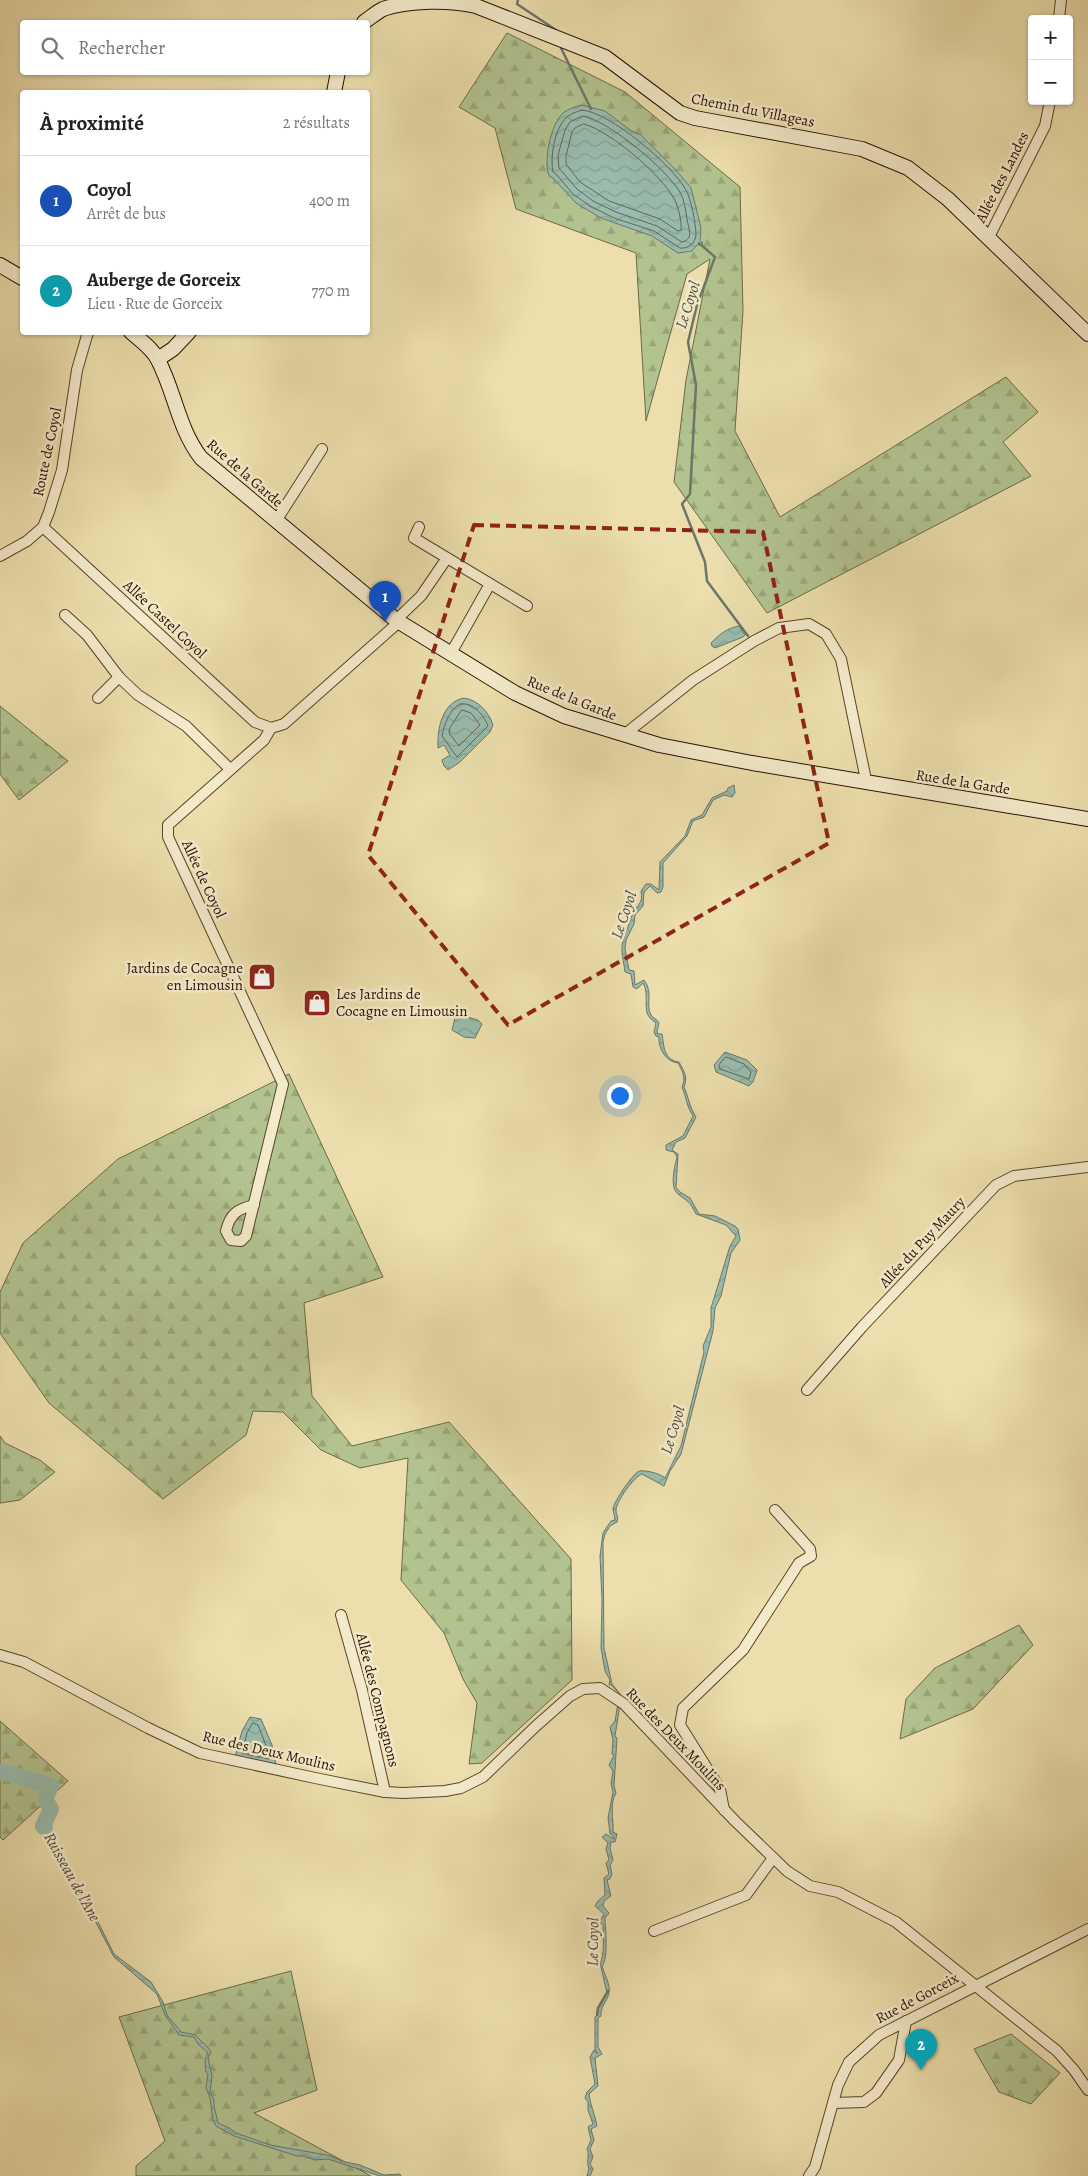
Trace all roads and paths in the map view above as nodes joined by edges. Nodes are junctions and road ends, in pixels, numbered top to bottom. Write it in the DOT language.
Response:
graph roads {
  1 [pos="1060,0"];
  2 [pos="379,4"];
  3 [pos="1059,15"];
  4 [pos="366,20"];
  5 [pos="337,75"];
  6 [pos="334,90"];
  7 [pos="1049,105"];
  8 [pos="989,237"];
  9 [pos="0,265"];
  10 [pos="20,277"];
  11 [pos="1088,334"];
  12 [pos="87,335"];
  13 [pos="134,335"];
  14 [pos="185,335"];
  15 [pos="158,359"];
  16 [pos="322,449"];
  17 [pos="276,522"];
  18 [pos="42,527"];
  19 [pos="418,527"];
  20 [pos="0,556"];
  21 [pos="447,558"];
  22 [pos="490,584"];
  23 [pos="527,606"];
  24 [pos="65,614"];
  25 [pos="398,621"];
  26 [pos="451,653"];
  27 [pos="119,678"];
  28 [pos="98,698"];
  29 [pos="271,728"];
  30 [pos="624,735"];
  31 [pos="230,769"];
  32 [pos="864,783"];
  33 [pos="1088,819"];
  34 [pos="1088,1167"];
  35 [pos="254,1206"];
  36 [pos="807,1390"];
  37 [pos="775,1510"];
  38 [pos="341,1615"];
  39 [pos="0,1655"];
  40 [pos="385,1792"];
  41 [pos="724,1810"];
  42 [pos="773,1858"];
  43 [pos="1088,1929"];
  44 [pos="654,1931"];
  45 [pos="975,1985"];
  46 [pos="906,2021"];
  47 [pos="1088,2090"];
  48 [pos="833,2103"];
  49 [pos="809,2176"];
  1 -- 3 [label="street"];
  2 -- 4 [label="main road, Chemin du Villageas"];
  2 -- 8 [label="main road, Chemin du Villageas"];
  5 -- 6 [label="main road"];
  7 -- 8 [label="street, Allée des Landes"];
  8 -- 11 [label="main road, Chemin du Villageas"];
  9 -- 10 [label="main road"];
  12 -- 18 [label="street, Route de Coyol"];
  13 -- 15 [label="main road, Rue de la Garde"];
  14 -- 15 [label="main road"];
  15 -- 17 [label="main road, Rue de la Garde"];
  16 -- 17 [label="street"];
  17 -- 25 [label="main road, Rue de la Garde"];
  18 -- 20 [label="street"];
  18 -- 29 [label="street, Allée Castel Coyol"];
  19 -- 21 [label="street"];
  21 -- 22 [label="street"];
  21 -- 25 [label="street, Allée de Coyol"];
  22 -- 23 [label="street"];
  22 -- 26 [label="street"];
  24 -- 27 [label="street"];
  25 -- 26 [label="main road, Rue de la Garde"];
  25 -- 29 [label="street, Allée de Coyol"];
  26 -- 30 [label="main road, Rue de la Garde"];
  27 -- 28 [label="street"];
  27 -- 31 [label="street"];
  29 -- 31 [label="street, Allée de Coyol"];
  30 -- 32 [label="main road, Rue de la Garde"];
  30 -- 32 [label="street"];
  31 -- 35 [label="street, Allée de Coyol"];
  32 -- 33 [label="main road, Rue de la Garde"];
  34 -- 36 [label="street, Allée du Puy Maury"];
  37 -- 41 [label="street"];
  38 -- 40 [label="street, Allée des Compagnons"];
  39 -- 40 [label="street, Rue des Deux Moulins"];
  40 -- 41 [label="street, Rue des Deux Moulins"];
  41 -- 42 [label="street, Rue des Deux Moulins"];
  42 -- 44 [label="street"];
  42 -- 45 [label="street, Rue des Deux Moulins"];
  43 -- 45 [label="street, Rue de Gorceix"];
  45 -- 46 [label="street, Rue de Gorceix"];
  45 -- 47 [label="street, Rue des Deux Moulins"];
  46 -- 48 [label="street, Rue de Gorceix"];
  46 -- 48 [label="street"];
  48 -- 49 [label="street, Rue de Gorceix"];
}
